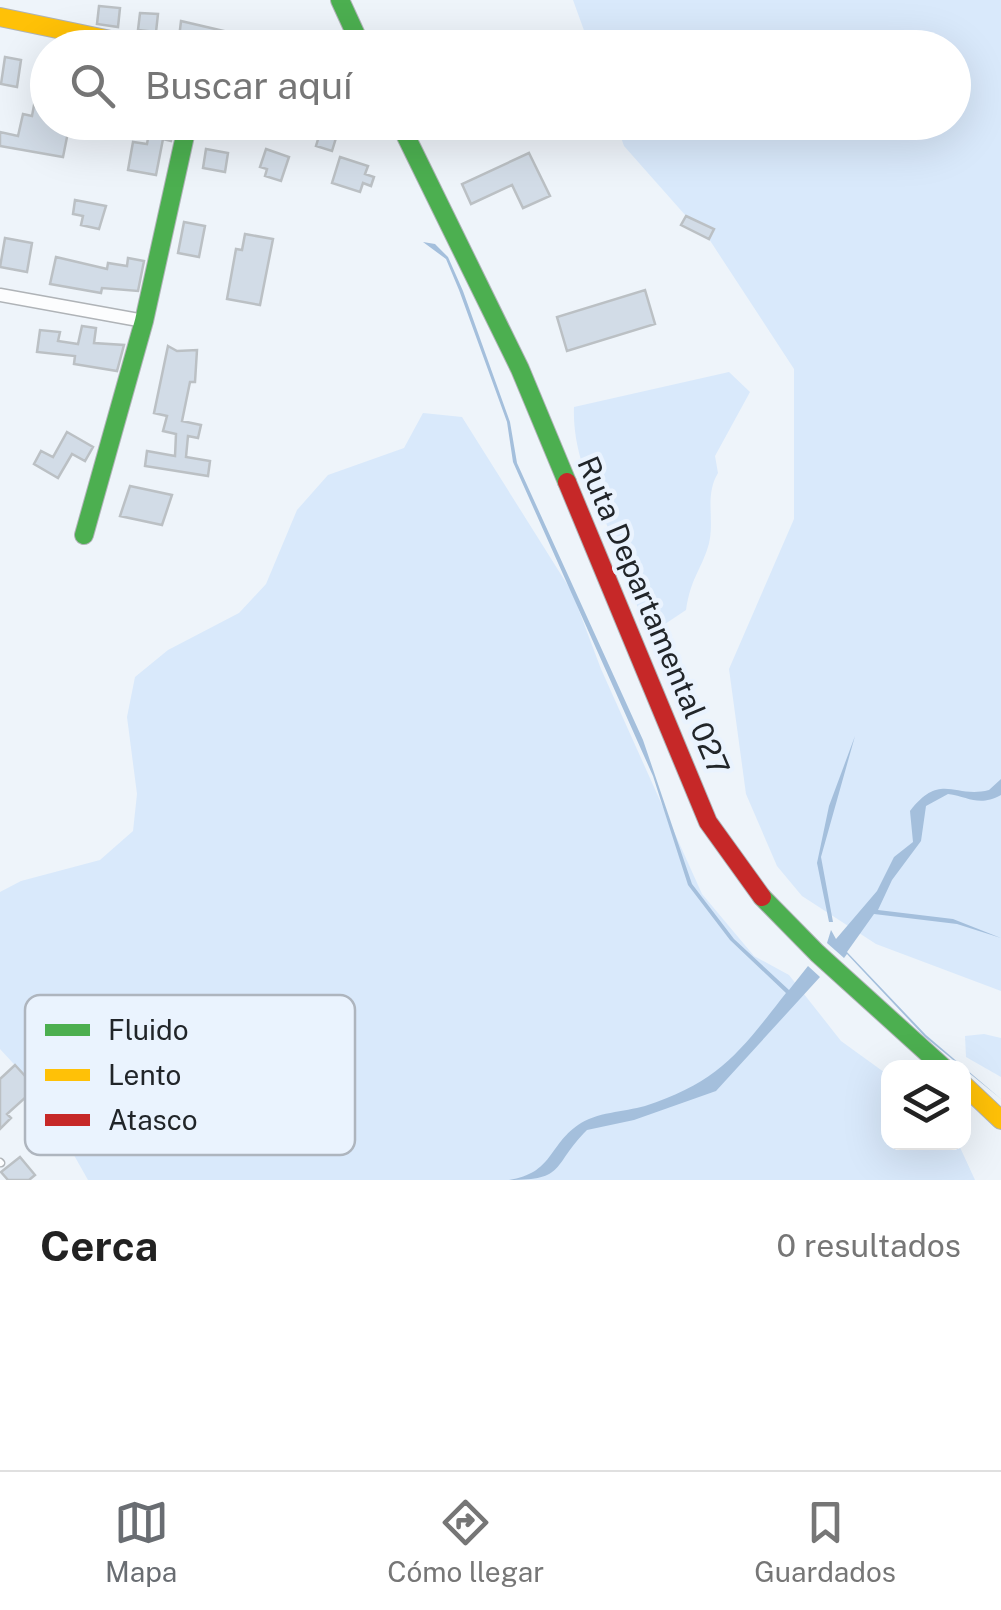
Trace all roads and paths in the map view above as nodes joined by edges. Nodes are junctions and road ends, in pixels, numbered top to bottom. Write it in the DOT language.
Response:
graph roads {
  1 [pos="340,0"];
  2 [pos="0,17"];
  3 [pos="62,30"];
  4 [pos="354,30"];
  5 [pos="184,140"];
  6 [pos="408,140"];
  7 [pos="0,294"];
  8 [pos="144,321"];
  9 [pos="84,536"];
  10 [pos="935,1060"];
  11 [pos="971,1092"];
  12 [pos="1001,1120"];
  1 -- 4 [label="main road"];
  2 -- 3 [label="main road"];
  5 -- 8 [label="main road"];
  6 -- 10 [label="main road, Ruta Departamental 027"];
  7 -- 8 [label="street"];
  8 -- 9 [label="main road"];
  11 -- 12 [label="main road"];
}
